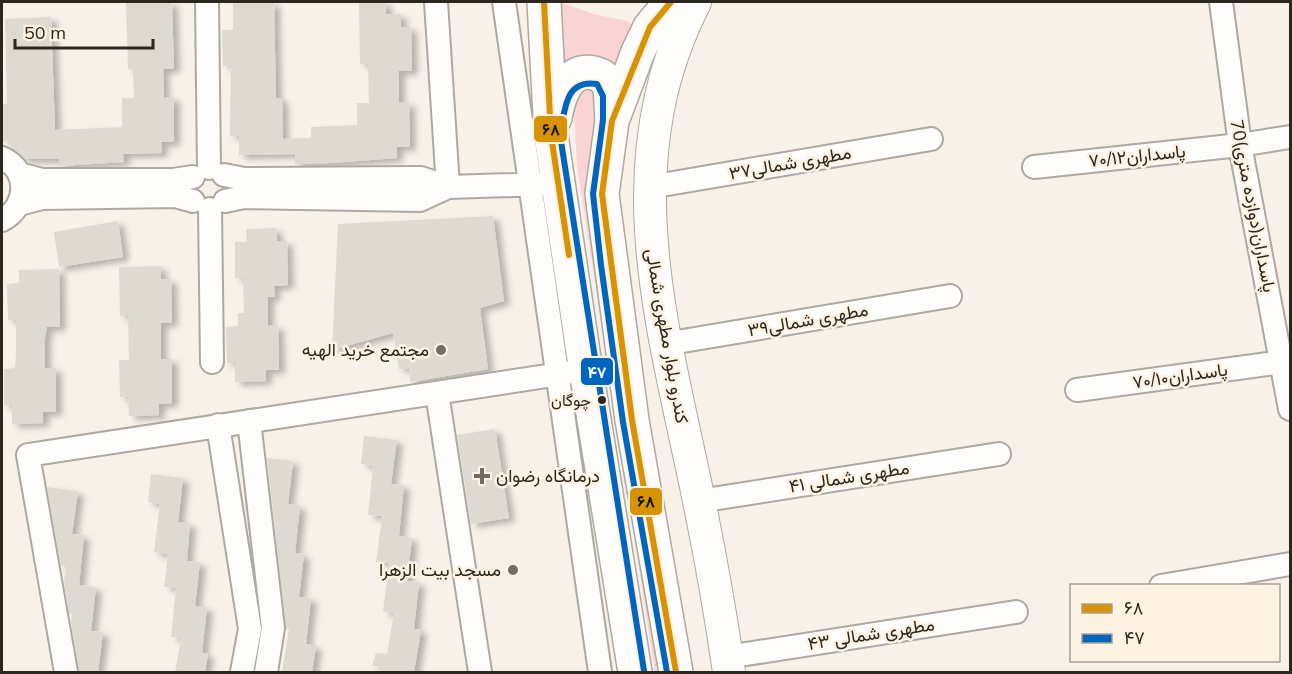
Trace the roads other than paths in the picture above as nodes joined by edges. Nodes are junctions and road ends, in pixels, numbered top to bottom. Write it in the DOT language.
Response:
graph roads {
  1 [pos="207,2"];
  2 [pos="436,2"];
  3 [pos="504,2"];
  4 [pos="671,2"];
  5 [pos="695,2"];
  6 [pos="1221,2"];
  7 [pos="541,9"];
  8 [pos="612,121"];
  9 [pos="551,135"];
  10 [pos="1290,137"];
  11 [pos="931,139"];
  12 [pos="1240,145"];
  13 [pos="2,158"];
  14 [pos="1034,166"];
  15 [pos="209,173"];
  16 [pos="19,174"];
  17 [pos="544,184"];
  18 [pos="650,187"];
  19 [pos="347,188"];
  20 [pos="448,188"];
  21 [pos="209,203"];
  22 [pos="19,204"];
  23 [pos="2,220"];
  24 [pos="950,296"];
  25 [pos="1282,314"];
  26 [pos="665,344"];
  27 [pos="212,362"];
  28 [pos="1282,362"];
  29 [pos="573,372"];
  30 [pos="1077,390"];
  31 [pos="437,393"];
  32 [pos="1290,409"];
  33 [pos="249,420"];
  34 [pos="218,425"];
  35 [pos="999,454"];
  36 [pos="699,501"];
  37 [pos="1290,564"];
  38 [pos="1167,584"];
  39 [pos="1016,612"];
  40 [pos="728,665"];
  41 [pos="633,669"];
  42 [pos="66,672"];
  43 [pos="242,672"];
  44 [pos="266,672"];
  45 [pos="480,672"];
  46 [pos="600,672"];
  47 [pos="676,672"];
  1 -- 15 [label="street"];
  2 -- 20 [label="street"];
  3 -- 17 [label="street"];
  4 -- 8 [label="main road"];
  5 -- 18 [label="main road, کندرو بلوار مطهری شمالی"];
  6 -- 12 [label="street, 70پاسداران(دوازده متری)"];
  7 -- 9 [label="main road"];
  8 -- 9 [label="main road"];
  8 -- 47 [label="main road"];
  9 -- 17 [label="main road"];
  10 -- 12 [label="street, پاسداران۷۰/۱۲"];
  11 -- 18 [label="street, مطهرى شمالى۳۷"];
  12 -- 14 [label="street, پاسداران۷۰/۱۲"];
  12 -- 25 [label="street, 70پاسداران(دوازده متری)"];
  13 -- 16 [label="street"];
  15 -- 16 [label="street"];
  15 -- 19 [label="street"];
  15 -- 21 [label="street"];
  15 -- 21 [label="street"];
  16 -- 22 [label="street"];
  17 -- 20 [label="street"];
  17 -- 29 [label="main road"];
  18 -- 26 [label="main road, کندرو بلوار مطهری شمالی"];
  19 -- 20 [label="street"];
  19 -- 21 [label="street"];
  21 -- 22 [label="street"];
  21 -- 27 [label="street"];
  22 -- 23 [label="street"];
  24 -- 26 [label="street, مطهرى شمالى۳۹"];
  25 -- 28 [label="street, 70پاسداران(دوازده متری)"];
  26 -- 36 [label="main road, کندرو بلوار مطهری شمالی"];
  28 -- 30 [label="street, پاسداران۷۰/۱۰"];
  28 -- 32 [label="street, 70پاسداران(دوازده متری)"];
  29 -- 31 [label="street"];
  29 -- 41 [label="main road"];
  29 -- 46 [label="street"];
  31 -- 33 [label="street"];
  31 -- 45 [label="street"];
  33 -- 34 [label="street"];
  33 -- 44 [label="street"];
  34 -- 42 [label="street"];
  34 -- 43 [label="street"];
  35 -- 36 [label="street, ۴۱ مطهرى شمالى"];
  36 -- 40 [label="main road, کندرو بلوار مطهری شمالی"];
  37 -- 38 [label="street"];
  39 -- 40 [label="street, مطهرى شمالى ۴۳"];
}
